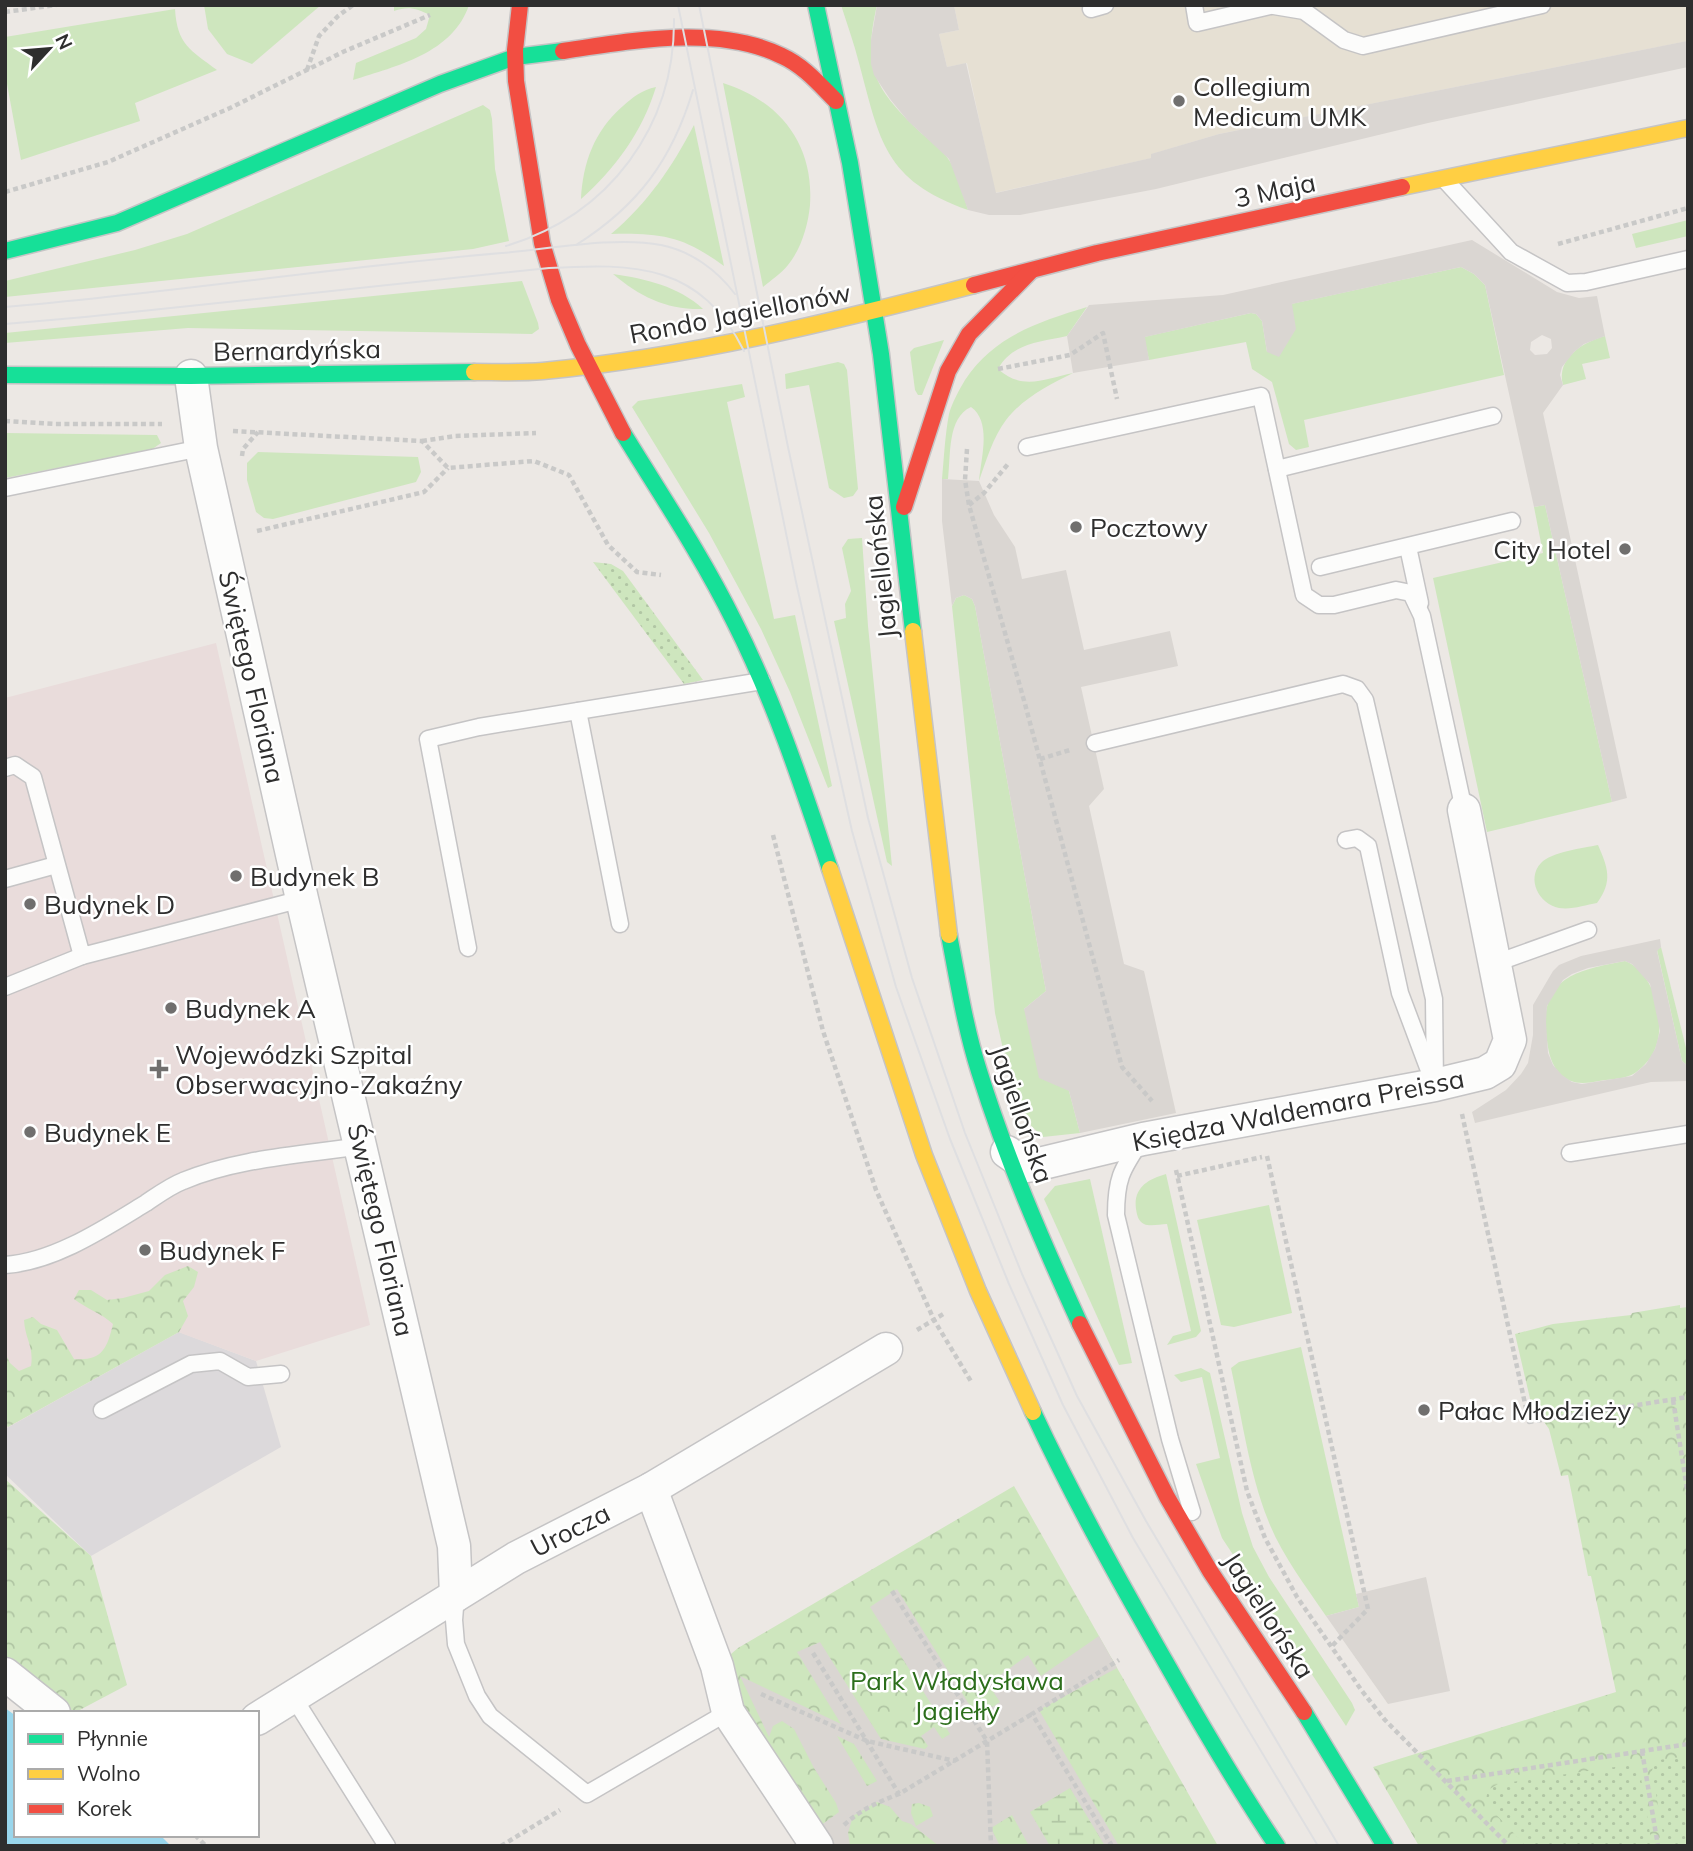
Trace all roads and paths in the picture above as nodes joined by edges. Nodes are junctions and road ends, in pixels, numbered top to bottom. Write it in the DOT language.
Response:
graph roads {
  1 [pos="56,5"];
  2 [pos="354,5"];
  3 [pos="520,5"];
  4 [pos="816,5"];
  5 [pos="1194,5"];
  6 [pos="1542,5"];
  7 [pos="1274,6"];
  8 [pos="5,12"];
  9 [pos="430,15"];
  10 [pos="515,57"];
  11 [pos="307,69"];
  12 [pos="836,101"];
  13 [pos="1688,128"];
  14 [pos="1443,178"];
  15 [pos="5,192"];
  16 [pos="1688,208"];
  17 [pos="5,251"];
  18 [pos="1511,252"];
  19 [pos="1688,259"];
  20 [pos="1031,271"];
  21 [pos="875,310"];
  22 [pos="589,365"];
  23 [pos="998,369"];
  24 [pos="5,375"];
  25 [pos="191,376"];
  26 [pos="1493,416"];
  27 [pos="5,421"];
  28 [pos="1123,425"];
  29 [pos="536,433"];
  30 [pos="200,438"];
  31 [pos="422,441"];
  32 [pos="1027,447"];
  33 [pos="448,468"];
  34 [pos="1277,469"];
  35 [pos="965,480"];
  36 [pos="5,488"];
  37 [pos="969,505"];
  38 [pos="899,522"];
  39 [pos="1511,522"];
  40 [pos="251,532"];
  41 [pos="1408,547"];
  42 [pos="1320,567"];
  43 [pos="668,585"];
  44 [pos="1422,616"];
  45 [pos="762,681"];
  46 [pos="578,711"];
  47 [pos="1095,743"];
  48 [pos="5,768"];
  49 [pos="1464,810"];
  50 [pos="771,827"];
  51 [pos="1346,841"];
  52 [pos="56,865"];
  53 [pos="5,880"];
  54 [pos="302,899"];
  55 [pos="620,924"];
  56 [pos="1588,930"];
  57 [pos="468,948"];
  58 [pos="82,956"];
  59 [pos="1496,963"];
  60 [pos="5,987"];
  61 [pos="1435,1085"];
  62 [pos="1449,1117"];
  63 [pos="1688,1135"];
  64 [pos="1155,1137"];
  65 [pos="361,1146"];
  66 [pos="1007,1152"];
  67 [pos="1570,1153"];
  68 [pos="1277,1154"];
  69 [pos="1267,1156"];
  70 [pos="1178,1177"];
  71 [pos="5,1265"];
  72 [pos="886,1349"];
  73 [pos="282,1374"];
  74 [pos="977,1392"];
  75 [pos="1688,1397"];
  76 [pos="1673,1400"];
  77 [pos="102,1410"];
  78 [pos="651,1489"];
  79 [pos="1688,1495"];
  80 [pos="1210,1571"];
  81 [pos="892,1591"];
  82 [pos="456,1595"];
  83 [pos="1332,1646"];
  84 [pos="813,1653"];
  85 [pos="1126,1656"];
  86 [pos="717,1666"];
  87 [pos="5,1674"];
  88 [pos="292,1695"];
  89 [pos="51,1711"];
  90 [pos="728,1712"];
  91 [pos="1032,1714"];
  92 [pos="259,1718"];
  93 [pos="867,1741"];
  94 [pos="987,1741"];
  95 [pos="1688,1744"];
  96 [pos="1642,1751"];
  97 [pos="955,1760"];
  98 [pos="1446,1781"];
  99 [pos="899,1794"];
  100 [pos="545,1819"];
  101 [pos="816,1845"];
  102 [pos="387,1846"];
  103 [pos="501,1846"];
  104 [pos="991,1846"];
  105 [pos="1112,1846"];
  106 [pos="1277,1846"];
  107 [pos="1385,1846"];
  108 [pos="1508,1846"];
  109 [pos="1658,1846"];
  1 -- 8 [label="path"];
  2 -- 11 [label="path"];
  3 -- 10 [label="main road"];
  4 -- 12 [label="main road"];
  5 -- 7 [label="lane"];
  6 -- 7 [label="lane"];
  9 -- 11 [label="path"];
  10 -- 12 [label="main road"];
  10 -- 17 [label="main road"];
  10 -- 22 [label="main road"];
  11 -- 15 [label="path"];
  12 -- 21 [label="main road, Rondo Jagiellonów"];
  13 -- 14 [label="main road, 3 Maja"];
  14 -- 18 [label="lane"];
  14 -- 20 [label="main road, 3 Maja"];
  16 -- 18 [label="path"];
  18 -- 19 [label="lane"];
  20 -- 21 [label="main road, 3 Maja"];
  20 -- 38 [label="main road"];
  21 -- 22 [label="main road, Rondo Jagiellonów"];
  21 -- 38 [label="main road, Jagiellońska"];
  22 -- 25 [label="main road, Bernardyńska"];
  22 -- 45 [label="main road"];
  23 -- 28 [label="path"];
  24 -- 25 [label="main road, Bernardyńska"];
  25 -- 30 [label="street, Świętego Floriana"];
  26 -- 34 [label="lane"];
  27 -- 30 [label="path"];
  28 -- 32 [label="lane"];
  28 -- 34 [label="lane"];
  29 -- 31 [label="path"];
  30 -- 31 [label="path"];
  30 -- 36 [label="lane"];
  30 -- 54 [label="street, Świętego Floriana"];
  31 -- 33 [label="path"];
  32 -- 37 [label="path"];
  33 -- 40 [label="path"];
  33 -- 43 [label="path"];
  34 -- 44 [label="lane"];
  35 -- 37 [label="path"];
  37 -- 64 [label="path"];
  38 -- 66 [label="main road, Jagiellońska"];
  39 -- 41 [label="lane"];
  41 -- 42 [label="lane"];
  41 -- 44 [label="lane"];
  44 -- 49 [label="lane"];
  45 -- 46 [label="lane"];
  45 -- 106 [label="main road"];
  46 -- 55 [label="lane"];
  46 -- 57 [label="lane"];
  47 -- 61 [label="lane"];
  48 -- 52 [label="lane"];
  49 -- 59 [label="street, Księdza Waldemara Preissa"];
  50 -- 74 [label="path"];
  51 -- 61 [label="lane"];
  52 -- 53 [label="lane"];
  52 -- 58 [label="lane"];
  54 -- 58 [label="lane"];
  54 -- 65 [label="street, Świętego Floriana"];
  56 -- 59 [label="lane"];
  58 -- 60 [label="lane"];
  59 -- 61 [label="street, Księdza Waldemara Preissa"];
  61 -- 64 [label="street, Księdza Waldemara Preissa"];
  62 -- 76 [label="path"];
  63 -- 67 [label="lane"];
  64 -- 66 [label="street, Księdza Waldemara Preissa"];
  64 -- 70 [label="path"];
  64 -- 80 [label="lane"];
  65 -- 71 [label="lane"];
  65 -- 82 [label="street, Świętego Floriana"];
  66 -- 80 [label="main road, Jagiellońska"];
  68 -- 69 [label="path"];
  69 -- 70 [label="path"];
  69 -- 83 [label="path"];
  70 -- 83 [label="path"];
  72 -- 78 [label="street, Urocza"];
  73 -- 77 [label="lane"];
  75 -- 76 [label="path"];
  76 -- 79 [label="path"];
  78 -- 82 [label="street, Urocza"];
  78 -- 86 [label="street"];
  80 -- 107 [label="main road, Jagiellońska"];
  81 -- 94 [label="path"];
  82 -- 88 [label="street, Urocza"];
  82 -- 90 [label="lane, Świętego Floriana"];
  83 -- 98 [label="path"];
  84 -- 93 [label="path"];
  85 -- 91 [label="path"];
  86 -- 90 [label="street"];
  86 -- 93 [label="path"];
  87 -- 89 [label="street"];
  88 -- 92 [label="street, Urocza"];
  88 -- 102 [label="lane"];
  90 -- 101 [label="street"];
  91 -- 94 [label="path"];
  91 -- 105 [label="path"];
  93 -- 97 [label="path"];
  93 -- 99 [label="path"];
  94 -- 97 [label="path"];
  94 -- 104 [label="path"];
  95 -- 96 [label="path"];
  96 -- 98 [label="path"];
  96 -- 109 [label="path"];
  97 -- 99 [label="path"];
  98 -- 108 [label="path"];
  99 -- 101 [label="path"];
  100 -- 103 [label="path"];
}
